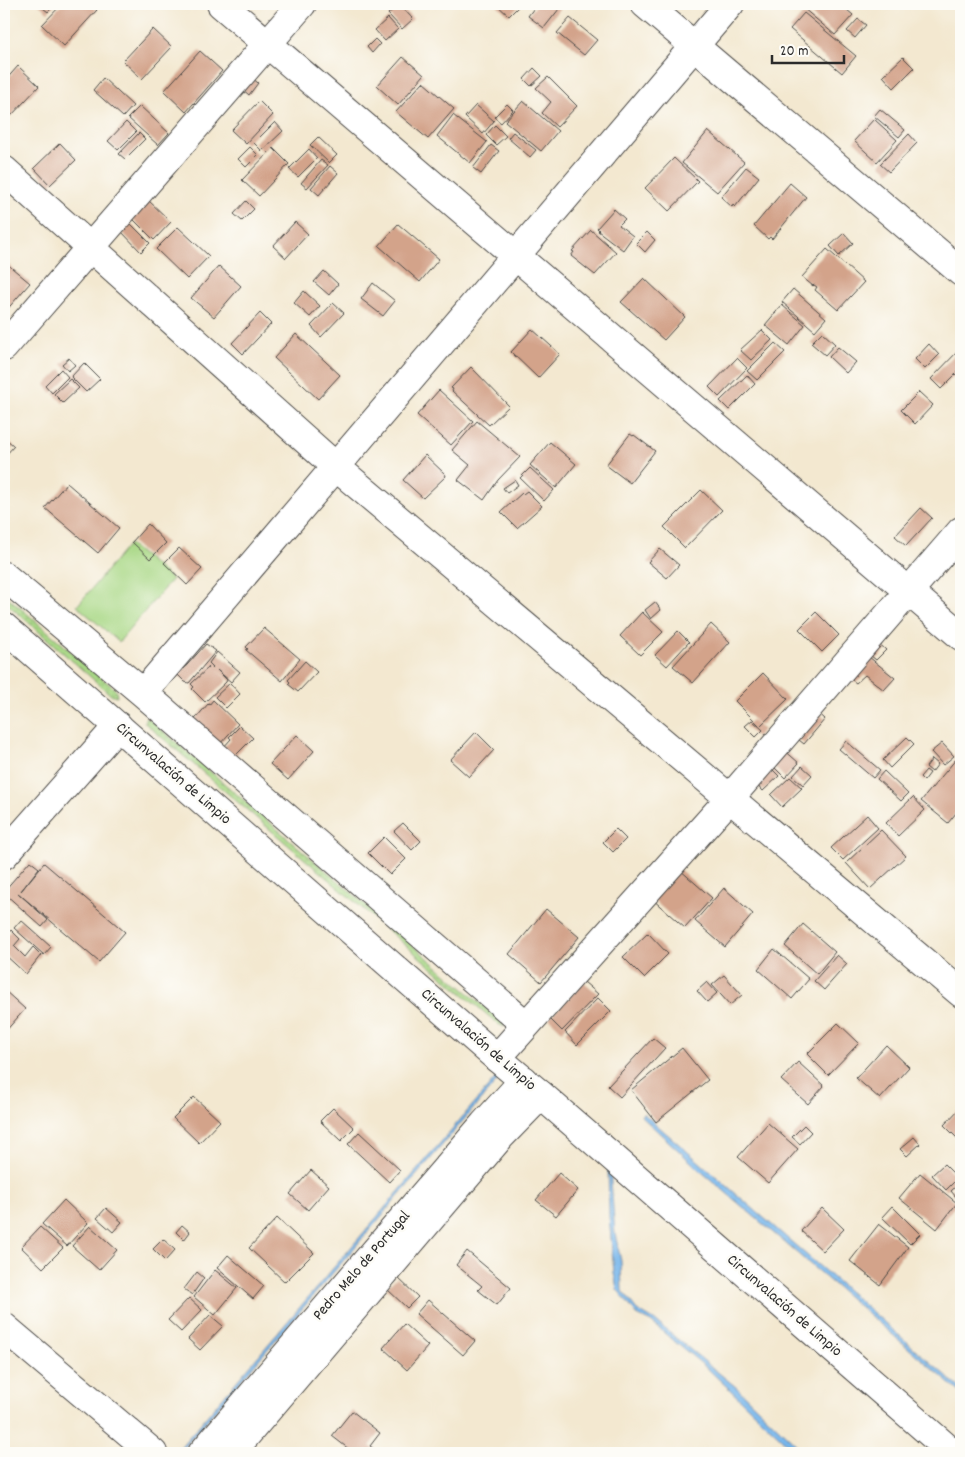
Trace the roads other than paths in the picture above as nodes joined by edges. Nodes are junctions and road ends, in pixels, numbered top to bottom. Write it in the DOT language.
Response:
graph roads {
  1 [pos="221,4"];
  2 [pos="302,4"];
  3 [pos="645,4"];
  4 [pos="730,4"];
  5 [pos="268,44"];
  6 [pos="694,46"];
  7 [pos="4,170"];
  8 [pos="90,247"];
  9 [pos="516,255"];
  10 [pos="957,259"];
  11 [pos="4,347"];
  12 [pos="336,467"];
  13 [pos="961,530"];
  14 [pos="4,576"];
  15 [pos="909,591"];
  16 [pos="4,627"];
  17 [pos="961,636"];
  18 [pos="143,693"];
  19 [pos="118,726"];
  20 [pos="730,798"];
  21 [pos="4,855"];
  22 [pos="961,993"];
  23 [pos="526,1025"];
  24 [pos="497,1058"];
  25 [pos="532,1087"];
  26 [pos="4,1327"];
  27 [pos="153,1453"];
  28 [pos="202,1453"];
  29 [pos="231,1453"];
  30 [pos="953,1453"];
  1 -- 5 [label="main road"];
  2 -- 5 [label="main road"];
  3 -- 6 [label="main road"];
  4 -- 6 [label="main road"];
  5 -- 8 [label="main road"];
  5 -- 9 [label="main road"];
  6 -- 9 [label="main road"];
  6 -- 10 [label="main road"];
  7 -- 8 [label="main road"];
  8 -- 11 [label="main road"];
  8 -- 12 [label="main road"];
  9 -- 12 [label="main road"];
  9 -- 15 [label="main road"];
  12 -- 18 [label="main road"];
  12 -- 20 [label="main road"];
  13 -- 15 [label="main road"];
  14 -- 18 [label="main road"];
  15 -- 17 [label="main road"];
  15 -- 20 [label="main road"];
  16 -- 19 [label="main road, Circunvalación de Limpio"];
  18 -- 23 [label="main road"];
  19 -- 21 [label="main road"];
  19 -- 24 [label="main road, Circunvalación de Limpio"];
  20 -- 22 [label="main road"];
  20 -- 23 [label="main road"];
  23 -- 24 [label="main road"];
  24 -- 25 [label="main road, Circunvalación de Limpio"];
  25 -- 28 [label="main road, Pedro Melo de Portugal"];
  25 -- 29 [label="main road, Pedro Melo de Portugal"];
  25 -- 30 [label="main road, Circunvalación de Limpio"];
  26 -- 27 [label="main road"];
}
